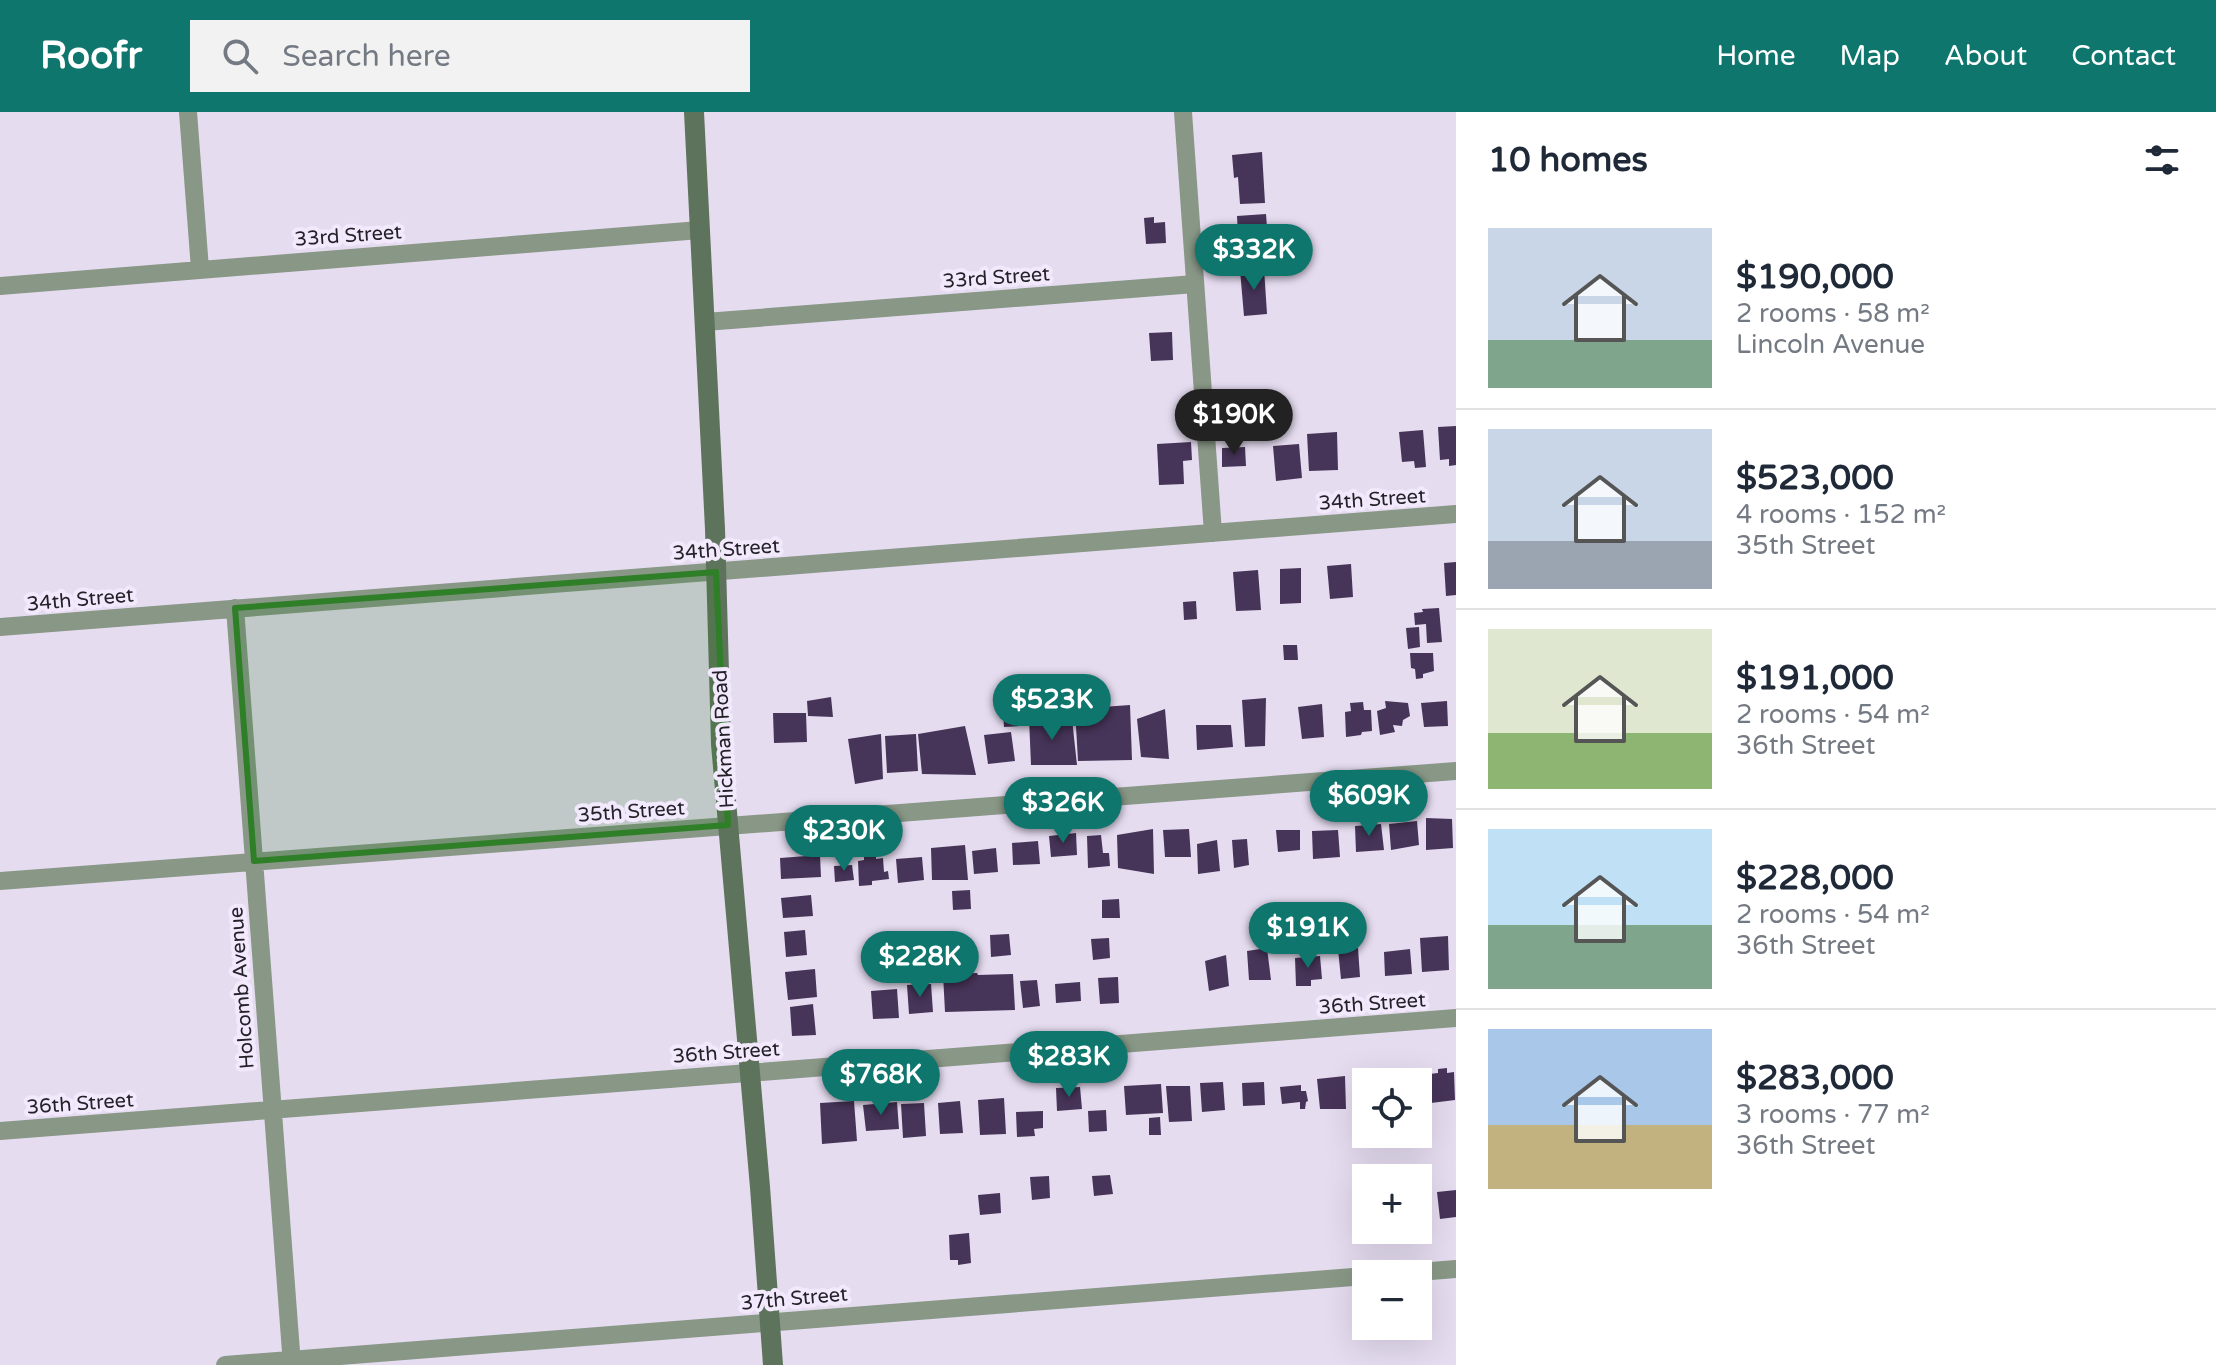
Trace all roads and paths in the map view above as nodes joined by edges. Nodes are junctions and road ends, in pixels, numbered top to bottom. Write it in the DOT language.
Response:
graph roads {
  1 [pos="188,112"];
  2 [pos="694,112"];
  3 [pos="1183,112"];
  4 [pos="700,230"];
  5 [pos="200,269"];
  6 [pos="1195,284"];
  7 [pos="0,286"];
  8 [pos="705,322"];
  9 [pos="1456,514"];
  10 [pos="1213,533"];
  11 [pos="716,572"];
  12 [pos="235,608"];
  13 [pos="0,627"];
  14 [pos="1456,771"];
  15 [pos="728,825"];
  16 [pos="254,861"];
  17 [pos="0,881"];
  18 [pos="1456,1018"];
  19 [pos="749,1072"];
  20 [pos="272,1110"];
  21 [pos="0,1131"];
  22 [pos="1456,1269"];
  23 [pos="1432,1271"];
  24 [pos="1352,1277"];
  25 [pos="769,1322"];
  26 [pos="292,1362"];
  27 [pos="225,1365"];
  28 [pos="773,1365"];
  1 -- 5 [label="street"];
  2 -- 4 [label="main road, Hickman Road"];
  3 -- 6 [label="street"];
  4 -- 5 [label="street, 33rd Street"];
  4 -- 8 [label="main road, Hickman Road"];
  5 -- 7 [label="street, 33rd Street"];
  6 -- 8 [label="street, 33rd Street"];
  6 -- 10 [label="street"];
  8 -- 11 [label="main road, Hickman Road"];
  9 -- 10 [label="street, 34th Street"];
  10 -- 11 [label="street, 34th Street"];
  11 -- 12 [label="street, 34th Street"];
  11 -- 15 [label="main road, Hickman Road"];
  12 -- 13 [label="street, 34th Street"];
  12 -- 16 [label="street, Holcomb Avenue"];
  14 -- 15 [label="street, 35th Street"];
  15 -- 16 [label="street, 35th Street"];
  15 -- 19 [label="main road, Hickman Road"];
  16 -- 17 [label="street, 35th Street"];
  16 -- 20 [label="street, Holcomb Avenue"];
  18 -- 19 [label="street, 36th Street"];
  19 -- 20 [label="street, 36th Street"];
  19 -- 25 [label="main road, Hickman Road"];
  20 -- 21 [label="street, 36th Street"];
  20 -- 26 [label="street, Holcomb Avenue"];
  22 -- 23 [label="street"];
  24 -- 25 [label="street, 37th Street"];
  25 -- 26 [label="street, 37th Street"];
  25 -- 28 [label="main road, Hickman Road"];
  26 -- 27 [label="street, 37th Street"];
}
